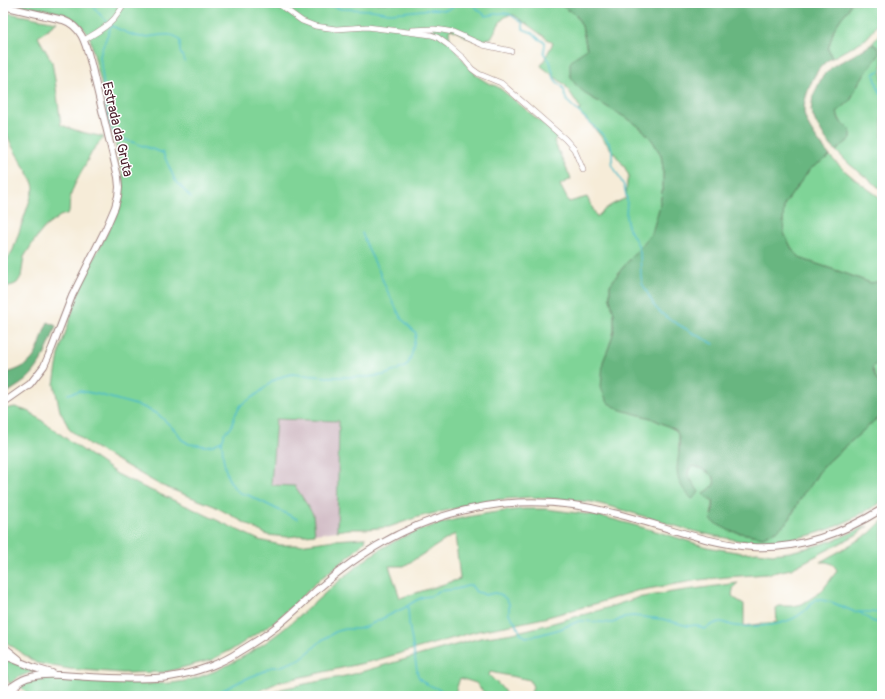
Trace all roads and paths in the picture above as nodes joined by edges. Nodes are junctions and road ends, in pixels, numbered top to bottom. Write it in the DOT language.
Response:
graph roads {
  1 [pos="125,3"];
  2 [pos="277,3"];
  3 [pos="3,6"];
  4 [pos="401,32"];
  5 [pos="84,40"];
  6 [pos="511,51"];
  7 [pos="583,170"];
  8 [pos="3,403"];
  9 [pos="882,509"];
  10 [pos="3,646"];
  11 [pos="3,655"];
  12 [pos="27,665"];
  13 [pos="62,676"];
  14 [pos="3,681"];
  15 [pos="18,682"];
  16 [pos="5,693"];
  17 [pos="12,696"];
  1 -- 5 [label="street"];
  2 -- 4 [label="street"];
  3 -- 5 [label="main road, Estrada da Gruta"];
  4 -- 6 [label="street"];
  4 -- 7 [label="street"];
  5 -- 8 [label="main road, Estrada da Gruta"];
  9 -- 13 [label="main road"];
  10 -- 12 [label="main road"];
  11 -- 12 [label="main road"];
  12 -- 13 [label="main road"];
  13 -- 15 [label="main road"];
  14 -- 16 [label="main road"];
  15 -- 16 [label="main road"];
  15 -- 17 [label="main road"];
}
